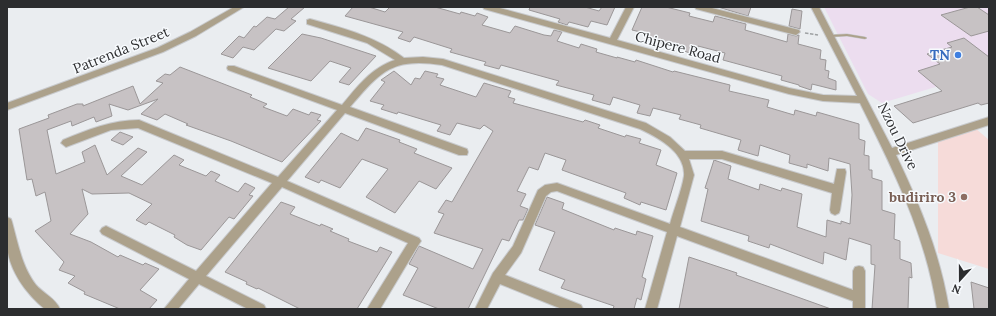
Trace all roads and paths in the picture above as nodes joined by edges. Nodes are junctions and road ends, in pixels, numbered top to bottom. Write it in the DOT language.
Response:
graph roads {
  1 [pos="240,7"];
  2 [pos="486,7"];
  3 [pos="630,7"];
  4 [pos="699,7"];
  5 [pos="815,7"];
  6 [pos="310,22"];
  7 [pos="796,32"];
  8 [pos="830,36"];
  9 [pos="865,38"];
  10 [pos="612,43"];
  11 [pos="402,60"];
  12 [pos="231,68"];
  13 [pos="864,100"];
  14 [pos="7,107"];
  15 [pos="342,110"];
  16 [pos="989,121"];
  17 [pos="66,142"];
  18 [pos="463,152"];
  19 [pos="890,153"];
  20 [pos="684,155"];
  21 [pos="841,172"];
  22 [pos="280,182"];
  23 [pos="838,190"];
  24 [pos="835,210"];
  25 [pos="7,222"];
  26 [pos="106,230"];
  27 [pos="674,232"];
  28 [pos="12,267"];
  29 [pos="859,271"];
  30 [pos="497,277"];
  31 [pos="198,278"];
  32 [pos="859,304"];
  33 [pos="54,309"];
  34 [pos="170,309"];
  35 [pos="260,309"];
  36 [pos="373,309"];
  37 [pos="481,309"];
  38 [pos="577,309"];
  39 [pos="652,309"];
  40 [pos="943,309"];
  1 -- 14 [label="street, Patrenda Street"];
  2 -- 10 [label="street, Chipere Road"];
  3 -- 10 [label="street"];
  4 -- 7 [label="street"];
  5 -- 8 [label="street, Nzou Drive"];
  6 -- 11 [label="street"];
  7 -- 8 [label="path"];
  8 -- 9 [label="lane"];
  8 -- 13 [label="street, Nzou Drive"];
  10 -- 13 [label="street, Chipere Road"];
  11 -- 15 [label="street"];
  11 -- 20 [label="street"];
  12 -- 15 [label="street"];
  13 -- 19 [label="street, Nzou Drive"];
  15 -- 18 [label="street"];
  15 -- 22 [label="street"];
  16 -- 19 [label="street"];
  17 -- 22 [label="street"];
  19 -- 40 [label="street, Nzou Drive"];
  20 -- 23 [label="street"];
  20 -- 27 [label="street"];
  21 -- 23 [label="street"];
  22 -- 31 [label="street"];
  22 -- 36 [label="street"];
  23 -- 24 [label="street"];
  25 -- 28 [label="street"];
  26 -- 31 [label="street"];
  27 -- 30 [label="street"];
  27 -- 32 [label="street"];
  27 -- 39 [label="street"];
  28 -- 33 [label="street"];
  29 -- 32 [label="street"];
  30 -- 37 [label="street"];
  30 -- 38 [label="street"];
  31 -- 34 [label="street"];
  31 -- 35 [label="street"];
}
